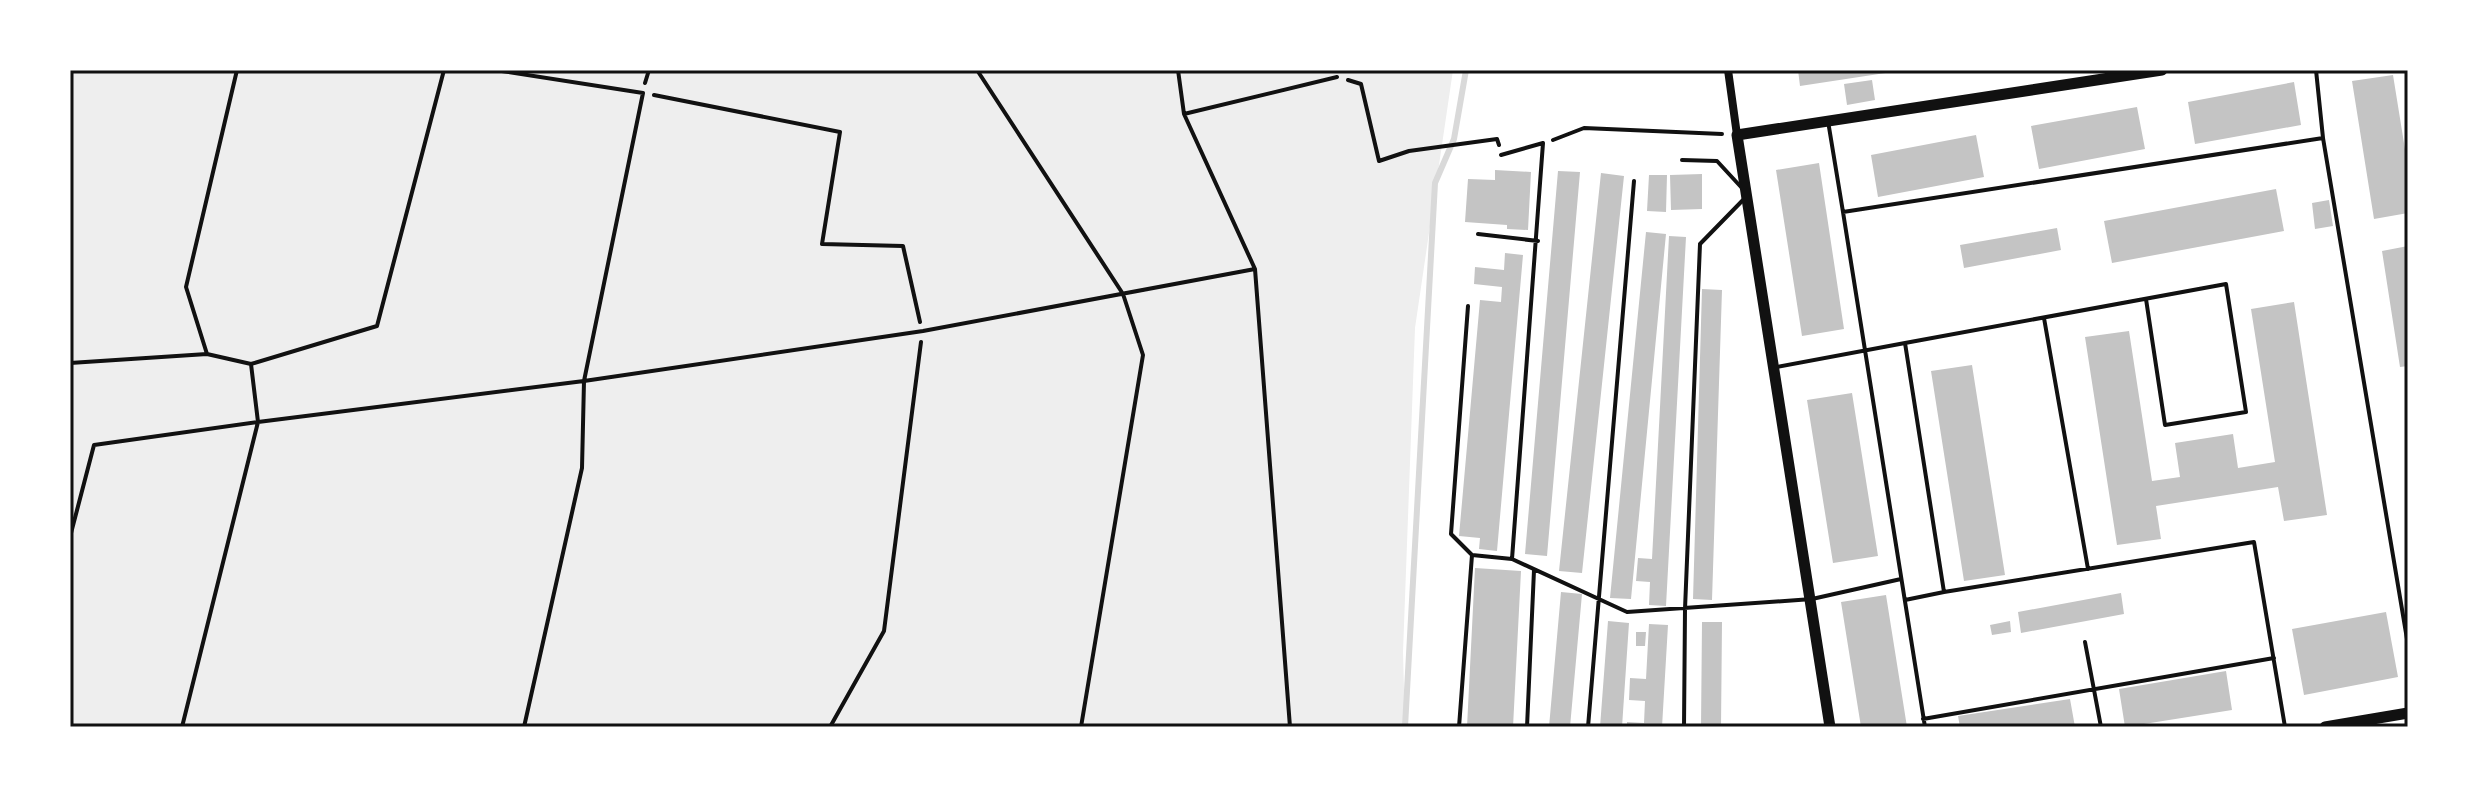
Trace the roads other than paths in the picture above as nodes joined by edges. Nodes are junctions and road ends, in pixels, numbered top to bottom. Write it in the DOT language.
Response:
graph roads {
  1 [pos="237,70"];
  2 [pos="444,70"];
  3 [pos="495,70"];
  4 [pos="977,70"];
  5 [pos="1178,70"];
  6 [pos="1728,70"];
  7 [pos="2162,70"];
  8 [pos="2316,70"];
  9 [pos="2102,75"];
  10 [pos="1337,77"];
  11 [pos="1184,114"];
  12 [pos="1828,120"];
  13 [pos="1737,135"];
  14 [pos="2323,138"];
  15 [pos="1501,155"];
  16 [pos="1682,160"];
  17 [pos="1634,181"];
  18 [pos="1748,195"];
  19 [pos="1843,212"];
  20 [pos="1478,234"];
  21 [pos="1538,241"];
  22 [pos="1255,269"];
  23 [pos="1123,294"];
  24 [pos="2146,299"];
  25 [pos="1468,306"];
  26 [pos="2044,318"];
  27 [pos="1905,343"];
  28 [pos="1865,351"];
  29 [pos="207,354"];
  30 [pos="70,363"];
  31 [pos="251,364"];
  32 [pos="1775,368"];
  33 [pos="584,381"];
  34 [pos="258,422"];
  35 [pos="70,537"];
  36 [pos="1472,555"];
  37 [pos="1512,559"];
  38 [pos="2088,569"];
  39 [pos="1534,570"];
  40 [pos="1901,579"];
  41 [pos="1944,592"];
  42 [pos="1600,598"];
  43 [pos="1812,599"];
  44 [pos="1905,600"];
  45 [pos="1685,609"];
  46 [pos="2085,642"];
  47 [pos="2408,645"];
  48 [pos="2274,658"];
  49 [pos="2094,689"];
  50 [pos="2408,713"];
  51 [pos="1923,719"];
  52 [pos="2353,725"];
  53 [pos="182,727"];
  54 [pos="524,727"];
  55 [pos="1081,727"];
  56 [pos="1290,727"];
  57 [pos="1459,727"];
  58 [pos="1527,727"];
  59 [pos="1588,727"];
  60 [pos="1684,727"];
  61 [pos="1830,727"];
  62 [pos="1925,727"];
  63 [pos="2101,727"];
  64 [pos="2285,727"];
  65 [pos="2325,727"];
  1 -- 29 [label="lane"];
  2 -- 31 [label="lane"];
  3 -- 33 [label="lane"];
  4 -- 23 [label="lane"];
  5 -- 11 [label="lane"];
  6 -- 13 [label="street"];
  7 -- 9 [label="street"];
  8 -- 14 [label="lane"];
  9 -- 12 [label="street"];
  10 -- 11 [label="lane"];
  11 -- 22 [label="lane"];
  12 -- 13 [label="street"];
  12 -- 19 [label="lane"];
  13 -- 18 [label="street"];
  14 -- 19 [label="lane"];
  14 -- 47 [label="lane"];
  15 -- 21 [label="lane"];
  16 -- 18 [label="lane"];
  17 -- 42 [label="lane"];
  18 -- 32 [label="street"];
  18 -- 45 [label="lane"];
  19 -- 28 [label="lane"];
  20 -- 21 [label="lane"];
  21 -- 37 [label="lane"];
  22 -- 23 [label="lane"];
  22 -- 56 [label="lane"];
  23 -- 33 [label="lane"];
  23 -- 55 [label="lane"];
  24 -- 24 [label="lane"];
  24 -- 26 [label="lane"];
  25 -- 36 [label="lane"];
  26 -- 27 [label="lane"];
  26 -- 38 [label="lane"];
  27 -- 28 [label="lane"];
  27 -- 41 [label="lane"];
  28 -- 32 [label="lane"];
  28 -- 40 [label="lane"];
  29 -- 30 [label="lane"];
  29 -- 31 [label="lane"];
  31 -- 34 [label="lane"];
  32 -- 43 [label="street"];
  33 -- 34 [label="lane"];
  33 -- 54 [label="lane"];
  34 -- 35 [label="lane"];
  34 -- 53 [label="lane"];
  36 -- 37 [label="lane"];
  36 -- 57 [label="lane"];
  37 -- 39 [label="lane"];
  38 -- 41 [label="lane"];
  38 -- 48 [label="lane"];
  39 -- 42 [label="lane"];
  39 -- 58 [label="lane"];
  40 -- 43 [label="lane"];
  40 -- 44 [label="lane"];
  41 -- 44 [label="lane"];
  42 -- 45 [label="lane"];
  42 -- 59 [label="lane"];
  43 -- 45 [label="lane"];
  43 -- 61 [label="street"];
  44 -- 51 [label="lane"];
  45 -- 60 [label="lane"];
  46 -- 49 [label="lane"];
  48 -- 49 [label="lane"];
  48 -- 64 [label="lane"];
  49 -- 51 [label="lane"];
  49 -- 63 [label="lane"];
  50 -- 52 [label="street"];
  51 -- 62 [label="lane"];
  52 -- 65 [label="street"];
}
